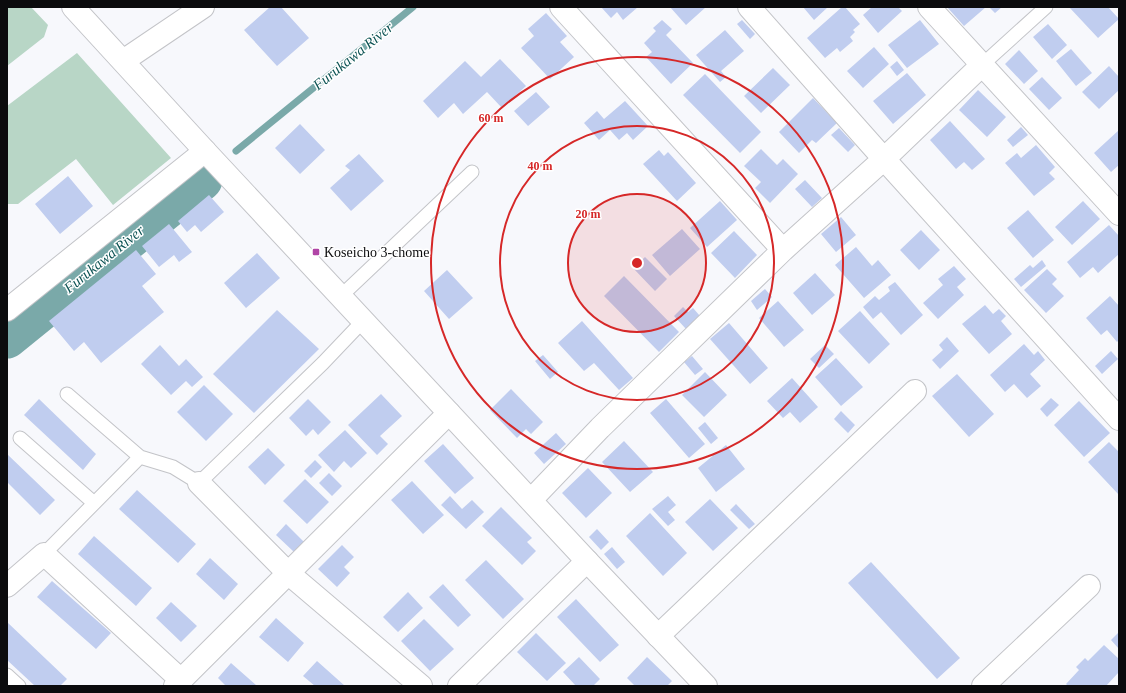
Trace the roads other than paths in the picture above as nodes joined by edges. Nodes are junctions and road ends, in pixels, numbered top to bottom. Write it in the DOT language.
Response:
graph roads {
  1 [pos="73,7"];
  2 [pos="203,7"];
  3 [pos="561,7"];
  4 [pos="749,7"];
  5 [pos="929,7"];
  6 [pos="1046,7"];
  7 [pos="123,61"];
  8 [pos="982,65"];
  9 [pos="205,151"];
  10 [pos="884,159"];
  11 [pos="472,172"];
  12 [pos="1119,214"];
  13 [pos="783,250"];
  14 [pos="340,296"];
  15 [pos="7,310"];
  16 [pos="363,321"];
  17 [pos="916,391"];
  18 [pos="67,394"];
  19 [pos="449,413"];
  20 [pos="1119,419"];
  21 [pos="20,438"];
  22 [pos="140,457"];
  23 [pos="199,483"];
  24 [pos="531,500"];
  25 [pos="94,503"];
  26 [pos="44,554"];
  27 [pos="587,561"];
  28 [pos="288,573"];
  29 [pos="7,586"];
  30 [pos="1089,586"];
  31 [pos="658,636"];
  32 [pos="7,675"];
  33 [pos="178,683"];
  34 [pos="20,686"];
  35 [pos="421,686"];
  36 [pos="459,686"];
  37 [pos="706,686"];
  38 [pos="983,686"];
  1 -- 7 [label="street"];
  2 -- 7 [label="street"];
  3 -- 13 [label="street"];
  4 -- 10 [label="street"];
  5 -- 8 [label="street"];
  6 -- 8 [label="lane"];
  7 -- 9 [label="street"];
  8 -- 10 [label="street"];
  8 -- 12 [label="street"];
  9 -- 14 [label="street"];
  9 -- 15 [label="street"];
  10 -- 13 [label="street"];
  10 -- 20 [label="street"];
  11 -- 14 [label="lane"];
  13 -- 24 [label="street"];
  14 -- 16 [label="street"];
  16 -- 19 [label="street"];
  16 -- 23 [label="lane"];
  17 -- 31 [label="street"];
  18 -- 22 [label="lane"];
  19 -- 24 [label="street"];
  19 -- 28 [label="street"];
  21 -- 25 [label="lane"];
  22 -- 23 [label="lane"];
  22 -- 25 [label="lane"];
  23 -- 28 [label="street"];
  24 -- 27 [label="street"];
  25 -- 26 [label="lane"];
  26 -- 29 [label="street"];
  26 -- 33 [label="street"];
  27 -- 31 [label="street"];
  27 -- 36 [label="street"];
  28 -- 33 [label="street"];
  28 -- 35 [label="street"];
  30 -- 38 [label="street"];
  31 -- 37 [label="street"];
  32 -- 34 [label="lane"];
}
